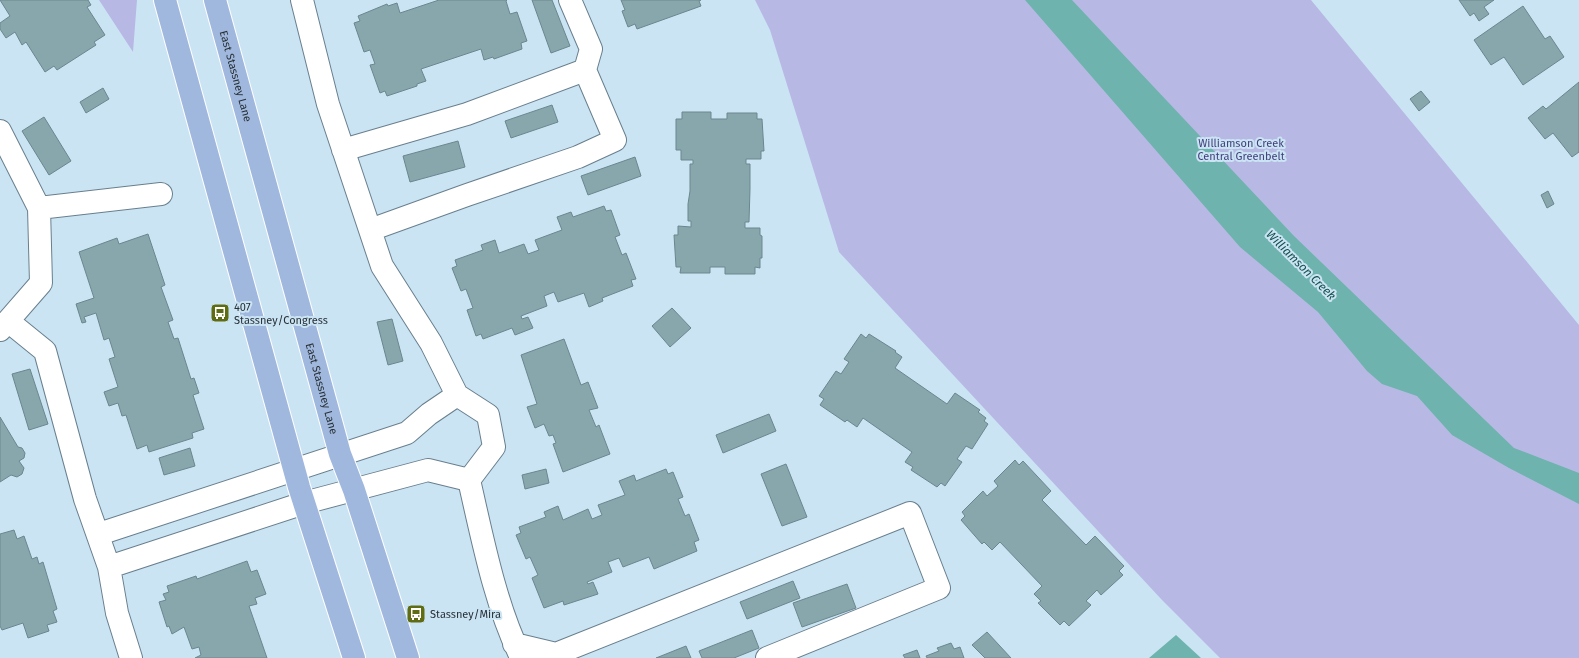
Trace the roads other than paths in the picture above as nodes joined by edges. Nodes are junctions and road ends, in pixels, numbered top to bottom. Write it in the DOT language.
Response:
graph roads {
  1 [pos="165,0"];
  2 [pos="215,0"];
  3 [pos="302,0"];
  4 [pos="570,0"];
  5 [pos="585,70"];
  6 [pos="0,131"];
  7 [pos="343,150"];
  8 [pos="161,194"];
  9 [pos="39,208"];
  10 [pos="370,230"];
  11 [pos="4,326"];
  12 [pos="457,395"];
  13 [pos="340,454"];
  14 [pos="294,470"];
  15 [pos="469,480"];
  16 [pos="354,490"];
  17 [pos="304,503"];
  18 [pos="99,534"];
  19 [pos="109,566"];
  20 [pos="518,651"];
  21 [pos="131,658"];
  22 [pos="354,658"];
  23 [pos="408,658"];
  24 [pos="767,658"];
  1 -- 14 [label="main road"];
  2 -- 13 [label="main road, East Stassney Lane"];
  3 -- 7 [label="street"];
  4 -- 5 [label="street"];
  5 -- 7 [label="street"];
  5 -- 10 [label="street"];
  6 -- 9 [label="street"];
  7 -- 10 [label="street"];
  8 -- 9 [label="street"];
  9 -- 11 [label="street"];
  10 -- 12 [label="street"];
  11 -- 18 [label="street"];
  12 -- 13 [label="street"];
  12 -- 15 [label="street"];
  13 -- 14 [label="street"];
  13 -- 16 [label="main road, East Stassney Lane"];
  14 -- 17 [label="main road"];
  14 -- 18 [label="street"];
  15 -- 16 [label="street"];
  15 -- 20 [label="street"];
  16 -- 17 [label="street"];
  16 -- 23 [label="main road, East Stassney Lane"];
  17 -- 19 [label="street"];
  17 -- 22 [label="main road"];
  18 -- 19 [label="street"];
  19 -- 21 [label="street"];
  20 -- 24 [label="street"];
}
